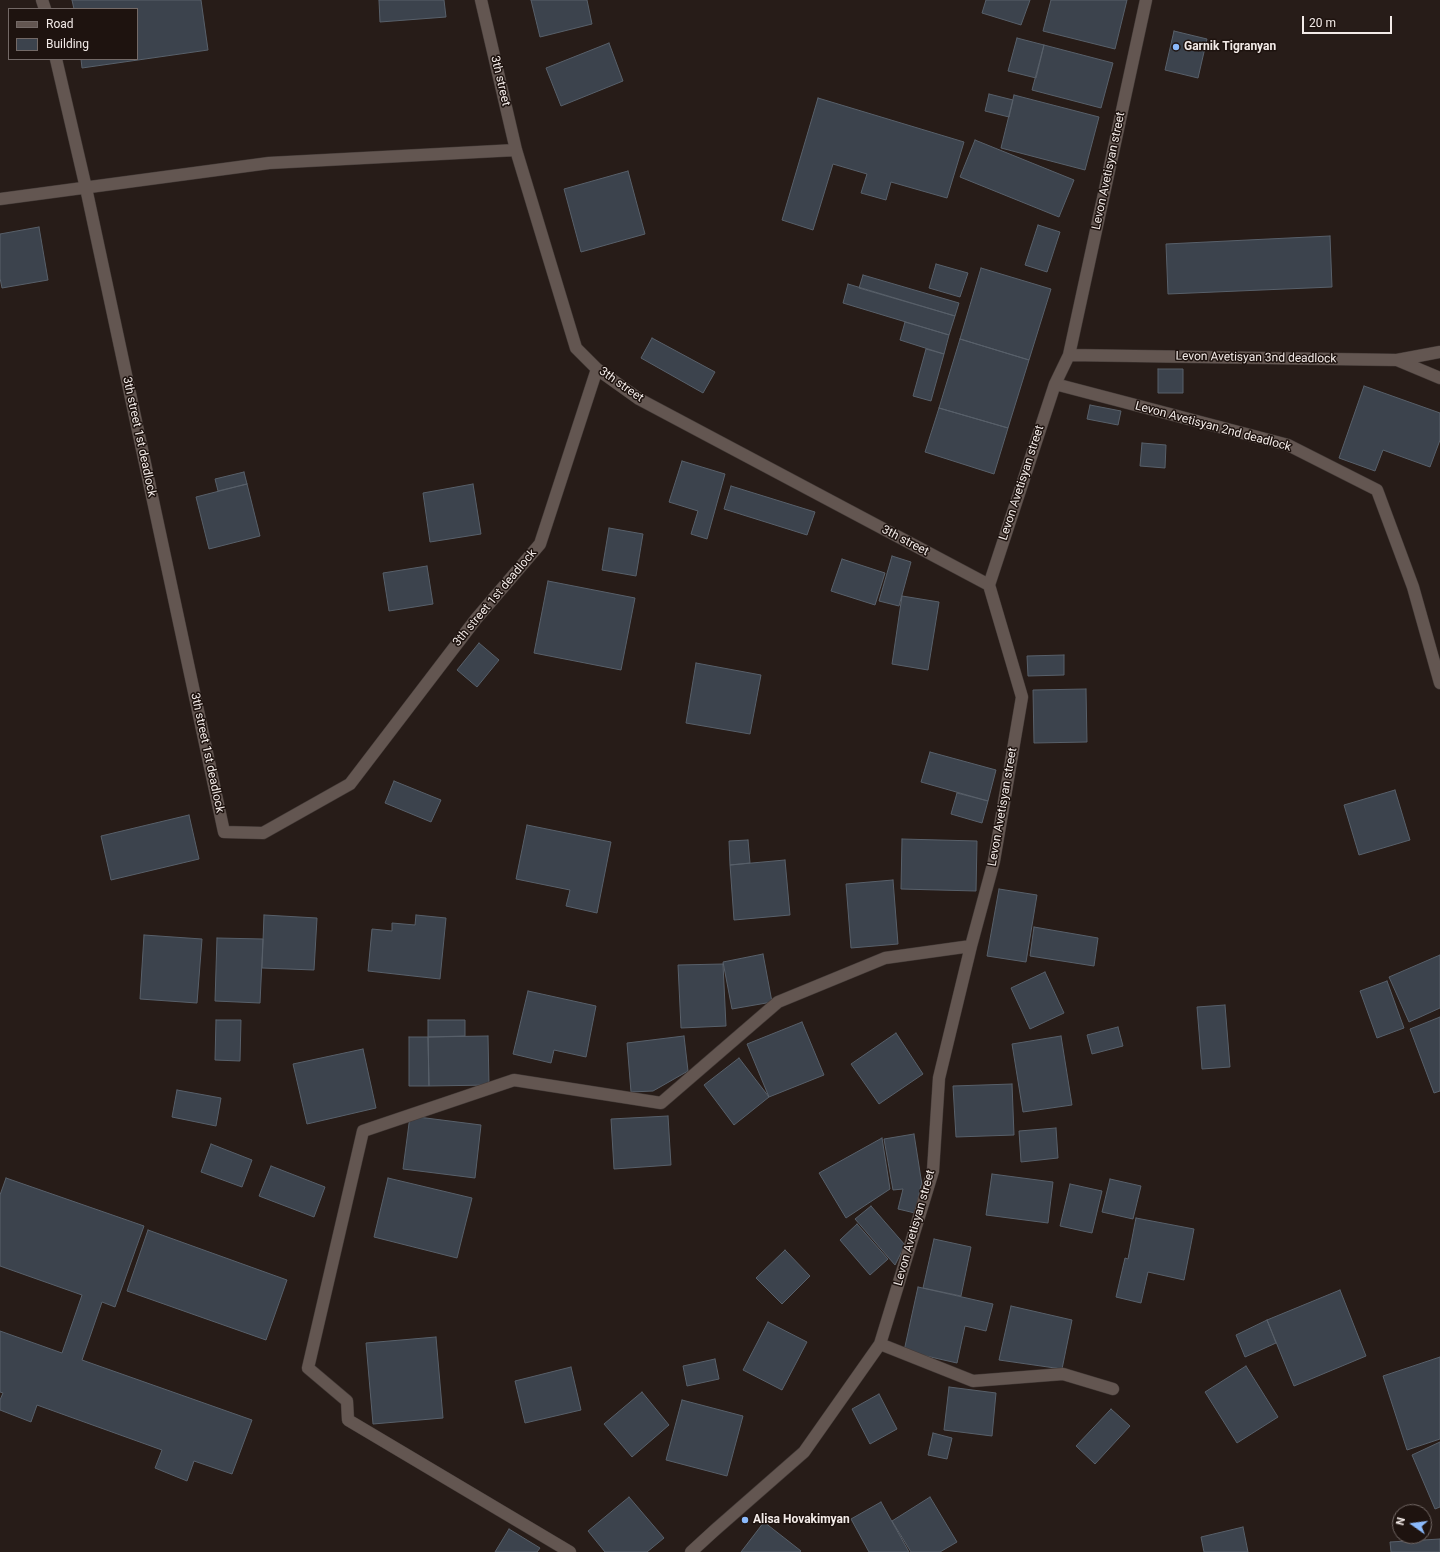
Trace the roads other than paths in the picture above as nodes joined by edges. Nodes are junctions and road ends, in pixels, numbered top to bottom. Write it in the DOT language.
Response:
graph roads {
  1 [pos="481,0"];
  2 [pos="1146,0"];
  3 [pos="56,60"];
  4 [pos="516,150"];
  5 [pos="86,188"];
  6 [pos="0,198"];
  7 [pos="1440,352"];
  8 [pos="1069,355"];
  9 [pos="1397,360"];
  10 [pos="597,369"];
  11 [pos="1440,378"];
  12 [pos="1054,384"];
  13 [pos="989,585"];
  14 [pos="1440,683"];
  15 [pos="971,946"];
  16 [pos="880,1344"];
  17 [pos="1113,1389"];
  18 [pos="570,1552"];
  19 [pos="691,1552"];
  1 -- 4 [label="street, 3th street"];
  2 -- 8 [label="street, Levon Avetisyan street"];
  3 -- 5 [label="street, 3th street 1st deadlock"];
  4 -- 5 [label="street"];
  4 -- 10 [label="street, 3th street"];
  5 -- 6 [label="street"];
  5 -- 10 [label="street, 3th street 1st deadlock"];
  7 -- 9 [label="street"];
  8 -- 9 [label="street, Levon Avetisyan 3nd deadlock"];
  8 -- 12 [label="street, Levon Avetisyan street"];
  9 -- 11 [label="street, Levon Avetisyan 3nd deadlock"];
  10 -- 13 [label="street, 3th street"];
  12 -- 13 [label="street, Levon Avetisyan street"];
  12 -- 14 [label="street, Levon Avetisyan 2nd deadlock"];
  13 -- 15 [label="street, Levon Avetisyan street"];
  15 -- 16 [label="street, Levon Avetisyan street"];
  15 -- 18 [label="street"];
  16 -- 17 [label="street"];
  16 -- 19 [label="street, Levon Avetisyan street"];
}
